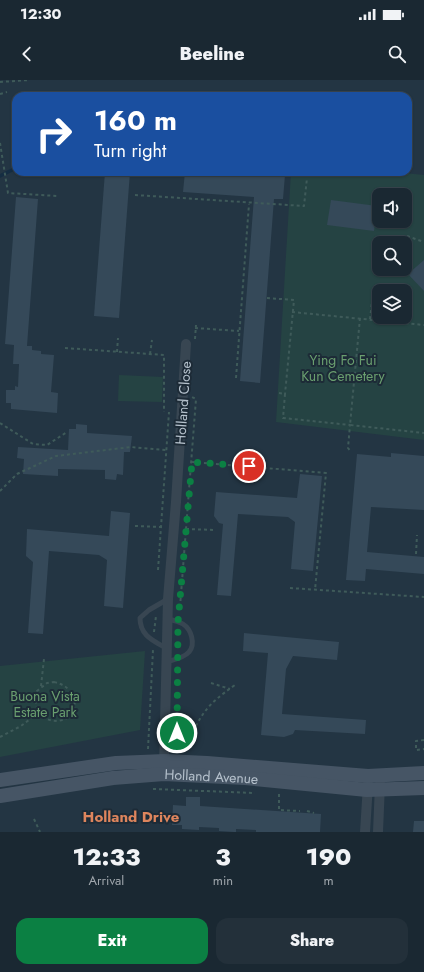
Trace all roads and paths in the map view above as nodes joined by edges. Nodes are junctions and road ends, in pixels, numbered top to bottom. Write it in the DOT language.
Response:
graph roads {
  1 [pos="29,80"];
  2 [pos="0,82"];
  3 [pos="7,92"];
  4 [pos="0,94"];
  5 [pos="0,143"];
  6 [pos="307,178"];
  7 [pos="134,195"];
  8 [pos="57,196"];
  9 [pos="249,204"];
  10 [pos="412,238"];
  11 [pos="424,242"];
  12 [pos="267,298"];
  13 [pos="372,301"];
  14 [pos="292,312"];
  15 [pos="360,318"];
  16 [pos="370,319"];
  17 [pos="424,325"];
  18 [pos="195,328"];
  19 [pos="240,331"];
  20 [pos="118,338"];
  21 [pos="152,340"];
  22 [pos="186,344"];
  23 [pos="65,348"];
  24 [pos="116,352"];
  25 [pos="150,354"];
  26 [pos="236,378"];
  27 [pos="279,393"];
  28 [pos="285,394"];
  29 [pos="164,412"];
  30 [pos="0,423"];
  31 [pos="350,425"];
  32 [pos="67,432"];
  33 [pos="424,433"];
  34 [pos="194,446"];
  35 [pos="166,450"];
  36 [pos="351,452"];
  37 [pos="192,462"];
  38 [pos="0,491"];
  39 [pos="135,526"];
  40 [pos="153,527"];
  41 [pos="195,529"];
  42 [pos="216,530"];
  43 [pos="417,535"];
  44 [pos="416,554"];
  45 [pos="290,588"];
  46 [pos="315,590"];
  47 [pos="424,597"];
  48 [pos="168,599"];
  49 [pos="167,619"];
  50 [pos="178,622"];
  51 [pos="166,648"];
  52 [pos="44,659"];
  53 [pos="166,662"];
  54 [pos="211,683"];
  55 [pos="235,685"];
  56 [pos="41,686"];
  57 [pos="230,689"];
  58 [pos="38,713"];
  59 [pos="0,737"];
  60 [pos="424,740"];
  61 [pos="186,748"];
  62 [pos="424,749"];
  63 [pos="164,768"];
  64 [pos="424,773"];
  65 [pos="0,780"];
  66 [pos="374,783"];
  67 [pos="424,788"];
  68 [pos="150,789"];
  69 [pos="256,793"];
  70 [pos="285,794"];
  71 [pos="0,796"];
  72 [pos="300,811"];
  73 [pos="307,811"];
  74 [pos="314,813"];
  75 [pos="34,819"];
  76 [pos="40,832"];
  77 [pos="366,832"];
  78 [pos="378,832"];
  1 -- 2 [label="path"];
  3 -- 4 [label="path"];
  5 -- 8 [label="path"];
  6 -- 9 [label="path"];
  7 -- 9 [label="path"];
  9 -- 19 [label="path"];
  10 -- 11 [label="path"];
  12 -- 14 [label="path"];
  13 -- 16 [label="path"];
  14 -- 15 [label="path"];
  14 -- 28 [label="path"];
  15 -- 16 [label="path"];
  15 -- 31 [label="path"];
  16 -- 17 [label="path"];
  18 -- 19 [label="path"];
  19 -- 26 [label="path"];
  20 -- 24 [label="path"];
  21 -- 25 [label="path"];
  22 -- 48 [label="street, Holland Close"];
  23 -- 24 [label="path"];
  24 -- 25 [label="path"];
  25 -- 29 [label="path"];
  27 -- 28 [label="path"];
  28 -- 31 [label="path"];
  30 -- 32 [label="path"];
  31 -- 33 [label="path"];
  31 -- 36 [label="path"];
  34 -- 37 [label="path"];
  35 -- 38 [label="path"];
  37 -- 46 [label="path"];
  37 -- 50 [label="path"];
  39 -- 40 [label="path"];
  41 -- 42 [label="path"];
  43 -- 44 [label="path"];
  45 -- 46 [label="path"];
  46 -- 47 [label="path"];
  48 -- 49 [label="street, Holland Close"];
  48 -- 51 [label="lane"];
  49 -- 50 [label="lane"];
  49 -- 51 [label="street, Holland Close"];
  50 -- 53 [label="lane"];
  51 -- 53 [label="street, Holland Close"];
  52 -- 56 [label="path"];
  53 -- 63 [label="street, Holland Close"];
  54 -- 57 [label="path"];
  55 -- 57 [label="path"];
  56 -- 58 [label="path"];
  56 -- 58 [label="path"];
  57 -- 61 [label="path"];
  58 -- 59 [label="path"];
  60 -- 62 [label="path"];
  63 -- 65 [label="street, Holland Avenue"];
  63 -- 66 [label="street, Holland Avenue"];
  63 -- 71 [label="street, Holland Avenue"];
  64 -- 66 [label="street, Holland Avenue"];
  66 -- 67 [label="street, Holland Avenue"];
  66 -- 77 [label="street"];
  66 -- 78 [label="street"];
  68 -- 69 [label="path"];
  70 -- 72 [label="path"];
  73 -- 74 [label="path"];
  75 -- 76 [label="path"];
}
